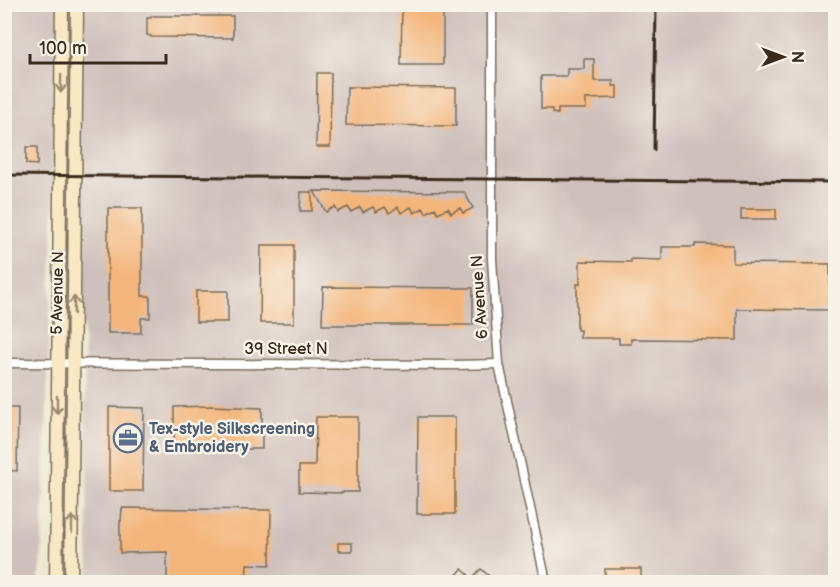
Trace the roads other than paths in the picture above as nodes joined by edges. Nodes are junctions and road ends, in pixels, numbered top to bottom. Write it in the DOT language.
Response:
graph roads {
  1 [pos="62,4"];
  2 [pos="77,4"];
  3 [pos="492,4"];
  4 [pos="4,363"];
  5 [pos="58,363"];
  6 [pos="73,363"];
  7 [pos="499,364"];
  8 [pos="56,582"];
  9 [pos="71,582"];
  10 [pos="546,582"];
  1 -- 5 [label="main road, 5 Avenue N, one-way"];
  6 -- 2 [label="main road, 5 Avenue N, one-way"];
  3 -- 7 [label="street, 6 Avenue N"];
  4 -- 5 [label="street"];
  5 -- 6 [label="street, 39 Street N"];
  5 -- 8 [label="main road, 5 Avenue N, one-way"];
  6 -- 7 [label="street, 39 Street N"];
  9 -- 6 [label="main road, 5 Avenue N, one-way"];
  7 -- 10 [label="street, 6 Avenue N"];
}
